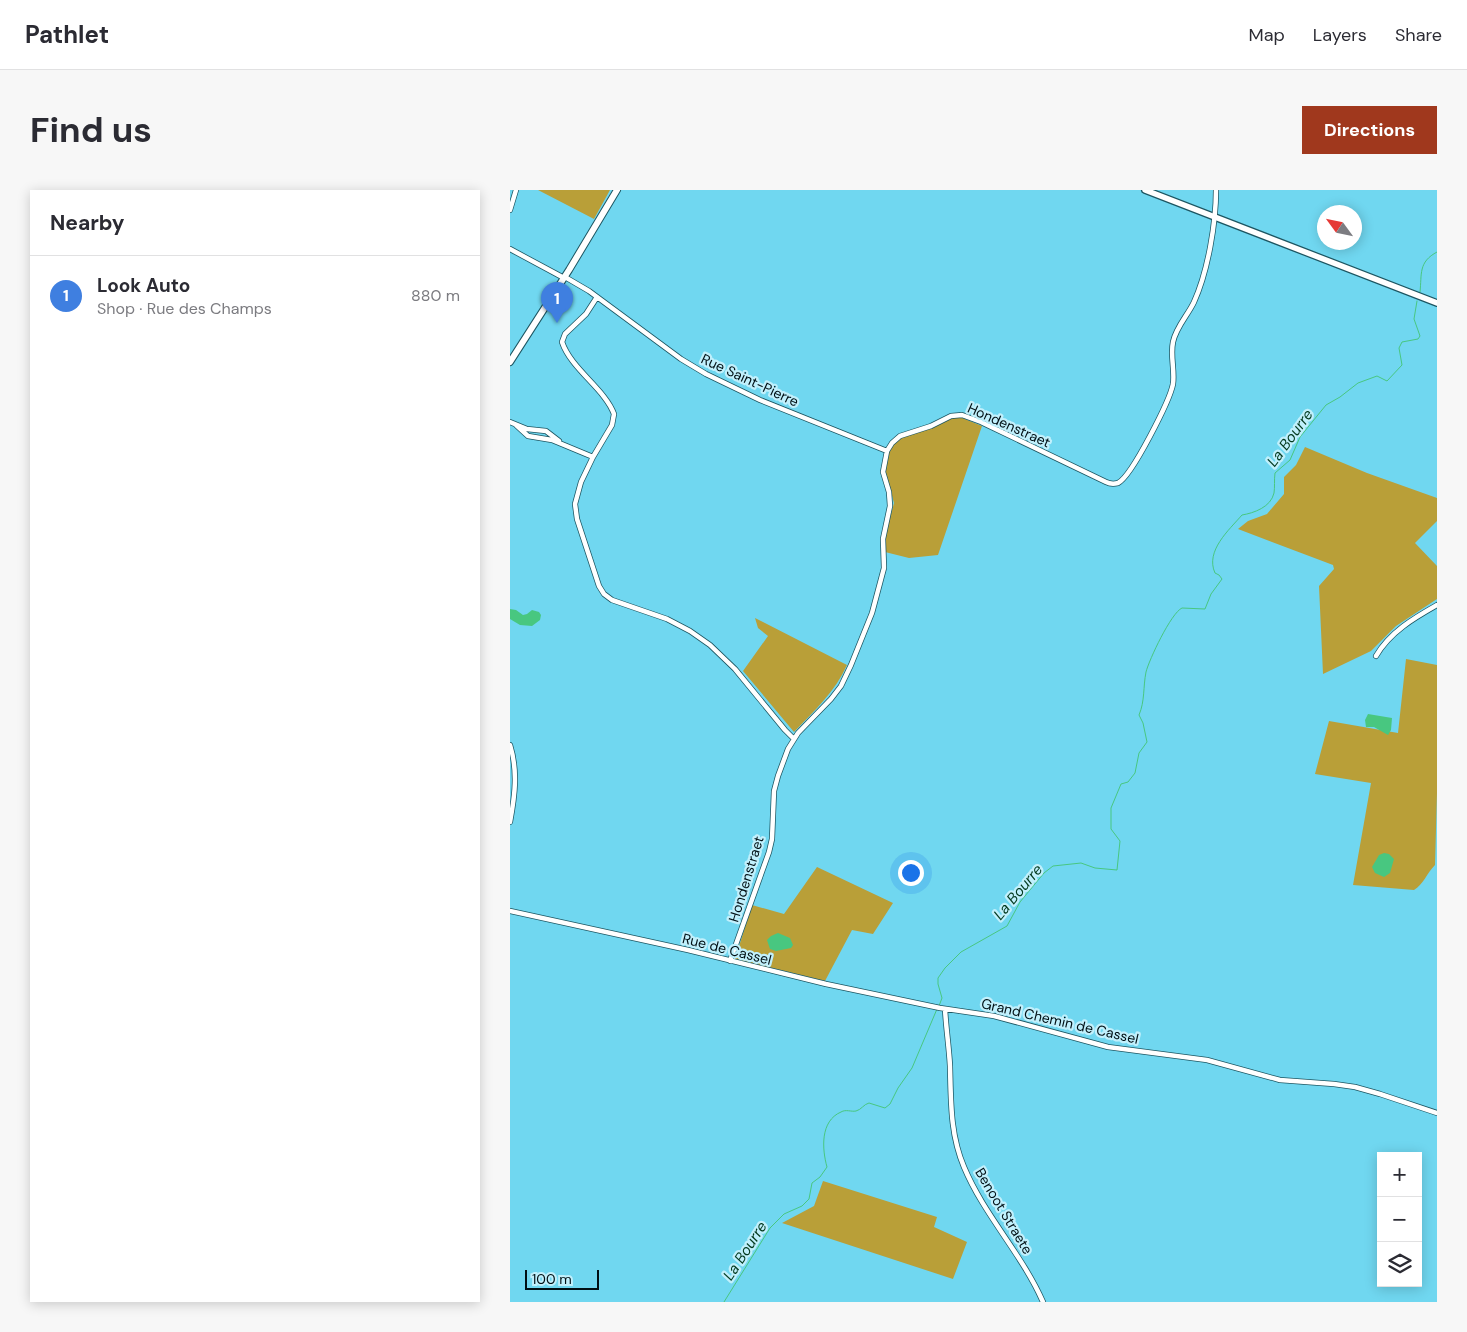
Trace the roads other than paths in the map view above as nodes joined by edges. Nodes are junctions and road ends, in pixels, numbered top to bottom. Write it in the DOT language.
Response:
graph roads {
  1 [pos="516,190"];
  2 [pos="612,190"];
  3 [pos="617,190"];
  4 [pos="1145,190"];
  5 [pos="1216,190"];
  6 [pos="510,210"];
  7 [pos="1215,217"];
  8 [pos="595,226"];
  9 [pos="510,249"];
  10 [pos="563,279"];
  11 [pos="598,297"];
  12 [pos="1437,303"];
  13 [pos="510,357"];
  14 [pos="510,362"];
  15 [pos="510,422"];
  16 [pos="516,425"];
  17 [pos="561,443"];
  18 [pos="887,451"];
  19 [pos="593,458"];
  20 [pos="1437,605"];
  21 [pos="1376,656"];
  22 [pos="794,738"];
  23 [pos="510,745"];
  24 [pos="510,822"];
  25 [pos="510,911"];
  26 [pos="730,961"];
  27 [pos="937,1008"];
  28 [pos="946,1009"];
  29 [pos="1437,1114"];
  30 [pos="1043,1302"];
  1 -- 6 [label="street"];
  2 -- 8 [label="main road"];
  3 -- 8 [label="main road"];
  4 -- 7 [label="street"];
  5 -- 7 [label="street, Hondenstraet"];
  7 -- 12 [label="street"];
  7 -- 18 [label="street, Hondenstraet"];
  8 -- 10 [label="main road"];
  9 -- 10 [label="street, Rue Saint-Pierre"];
  10 -- 11 [label="street, Rue Saint-Pierre"];
  10 -- 13 [label="main road"];
  10 -- 14 [label="main road"];
  11 -- 18 [label="street, Rue Saint-Pierre"];
  11 -- 19 [label="street"];
  15 -- 16 [label="street"];
  16 -- 17 [label="street"];
  16 -- 17 [label="street"];
  17 -- 19 [label="street"];
  18 -- 22 [label="street, Hondenstraet"];
  19 -- 22 [label="street"];
  20 -- 21 [label="street"];
  22 -- 26 [label="street, Hondenstraet"];
  23 -- 24 [label="street"];
  25 -- 26 [label="street, Rue de Cassel"];
  26 -- 27 [label="street, Rue de Cassel"];
  27 -- 28 [label="street, Grand Chemin de Cassel"];
  28 -- 29 [label="street, Grand Chemin de Cassel"];
  28 -- 30 [label="street, Benoot Straete"];
}
